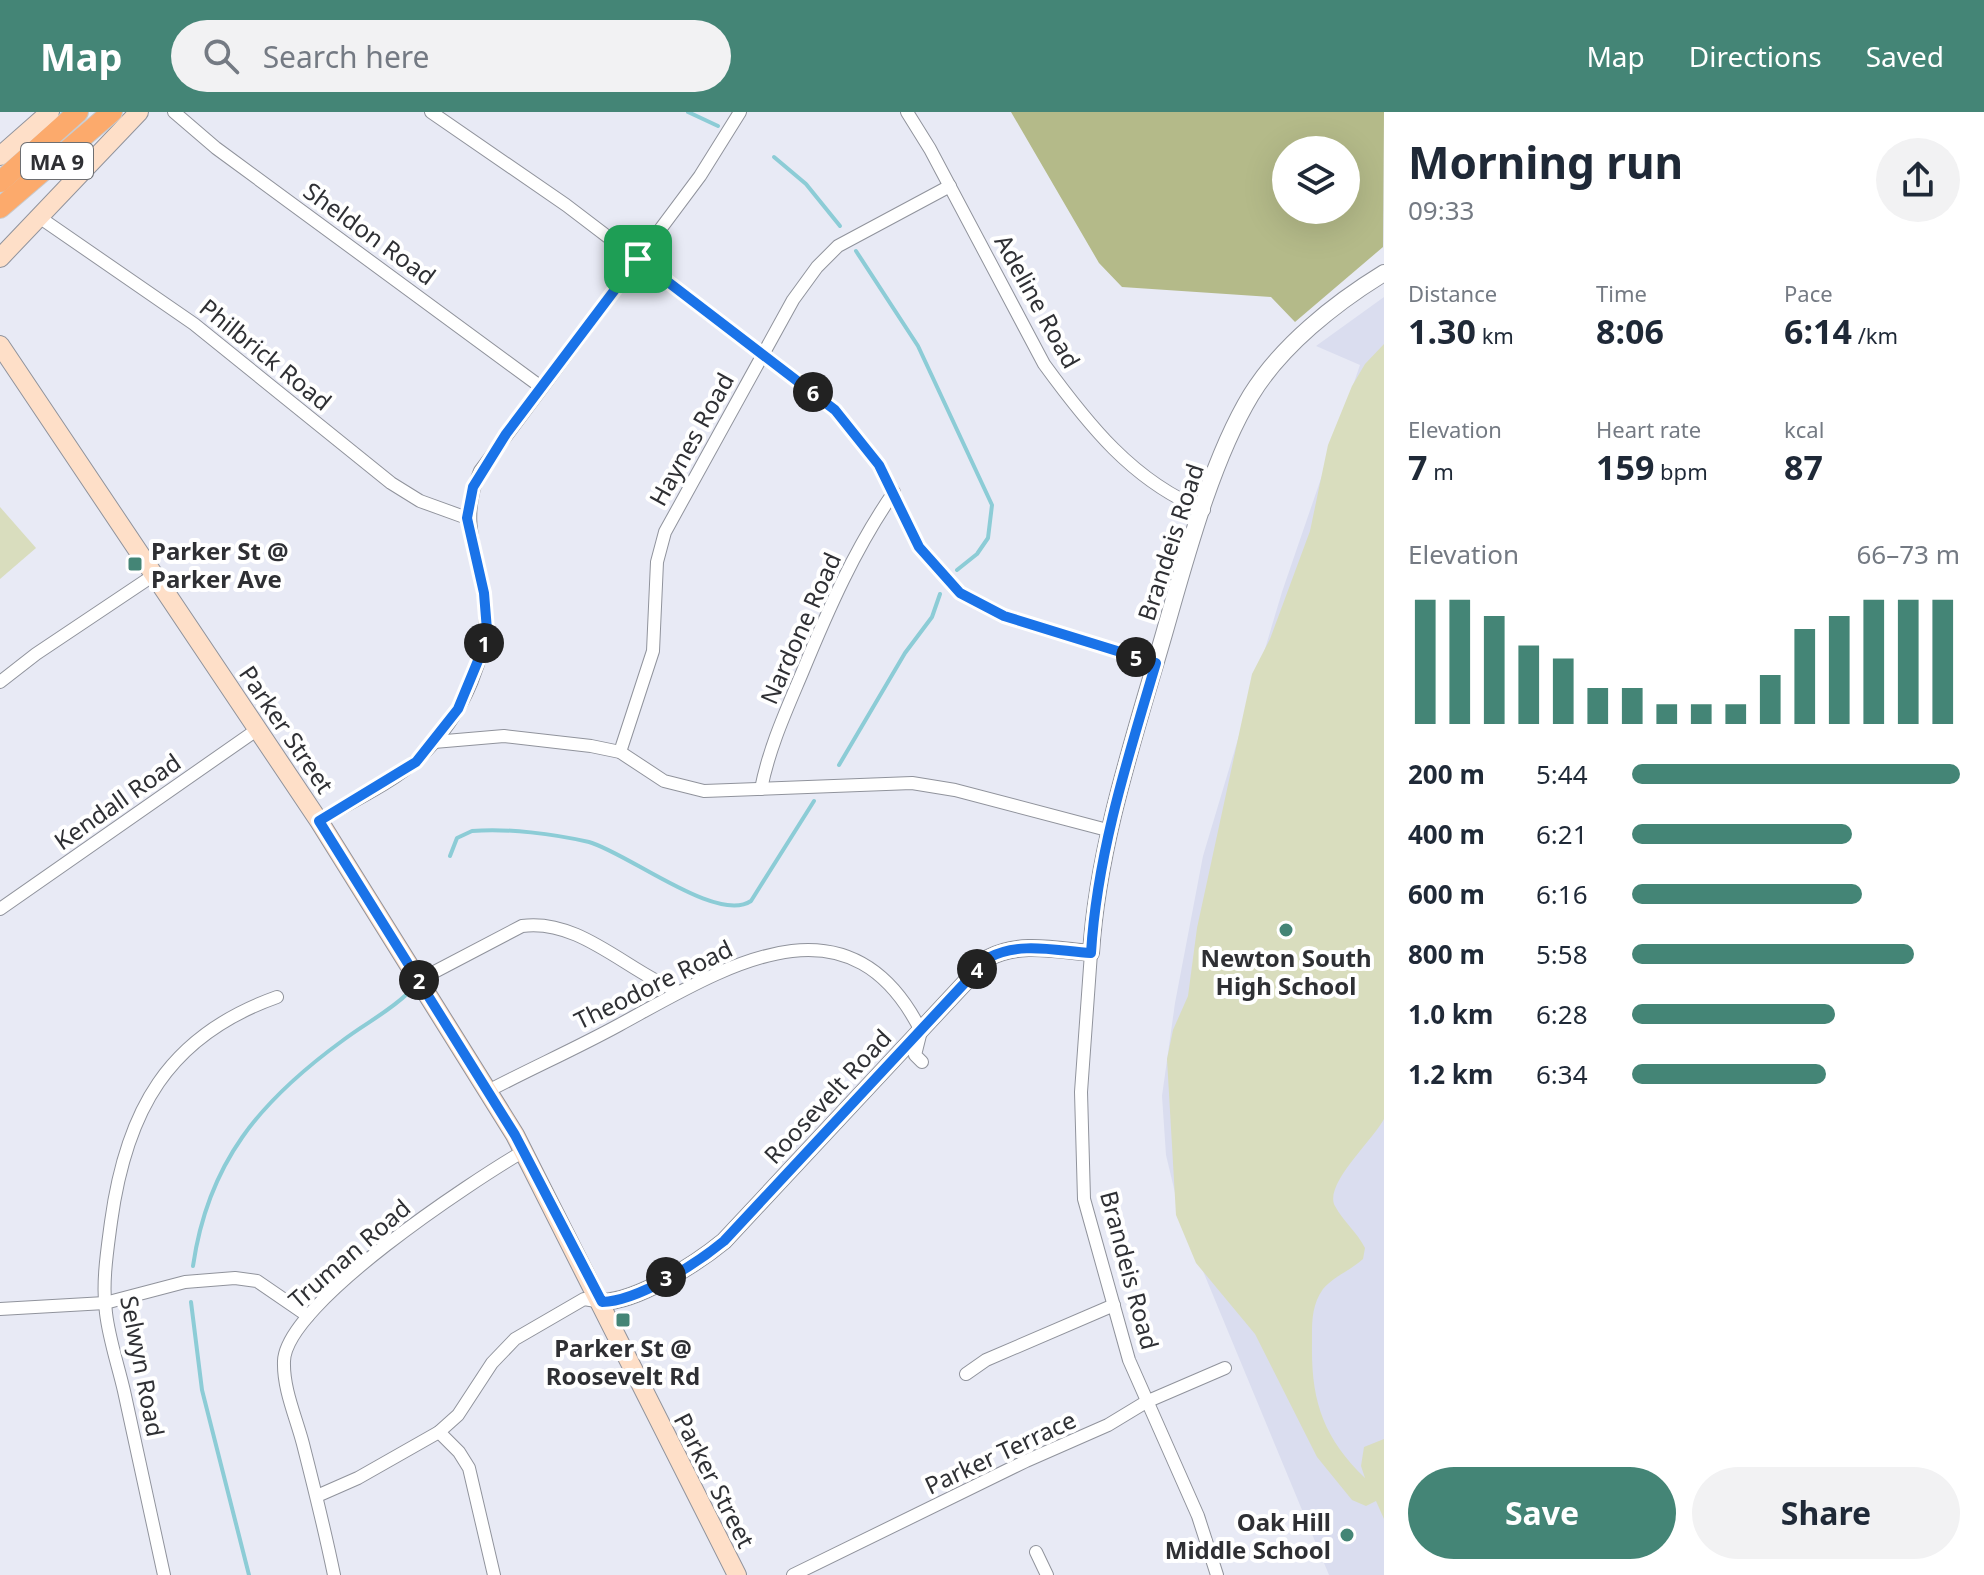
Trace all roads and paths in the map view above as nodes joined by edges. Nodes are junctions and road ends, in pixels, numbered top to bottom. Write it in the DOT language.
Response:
graph roads {
  1 [pos="50,112"];
  2 [pos="78,112"];
  3 [pos="112,112"];
  4 [pos="139,112"];
  5 [pos="174,112"];
  6 [pos="431,112"];
  7 [pos="740,112"];
  8 [pos="907,112"];
  9 [pos="0,156"];
  10 [pos="0,182"];
  11 [pos="950,186"];
  12 [pos="0,208"];
  13 [pos="39,217"];
  14 [pos="0,258"];
  15 [pos="638,259"];
  16 [pos="1384,273"];
  17 [pos="0,345"];
  18 [pos="763,353"];
  19 [pos="541,387"];
  20 [pos="894,492"];
  21 [pos="1204,510"];
  22 [pos="467,518"];
  23 [pos="154,575"];
  24 [pos="1156,663"];
  25 [pos="0,682"];
  26 [pos="258,729"];
  27 [pos="434,742"];
  28 [pos="620,752"];
  29 [pos="761,789"];
  30 [pos="319,821"];
  31 [pos="1111,831"];
  32 [pos="0,909"];
  33 [pos="1091,953"];
  34 [pos="419,980"];
  35 [pos="677,991"];
  36 [pos="277,997"];
  37 [pos="921,1031"];
  38 [pos="922,1062"];
  39 [pos="488,1091"];
  40 [pos="524,1151"];
  41 [pos="602,1302"];
  42 [pos="105,1303"];
  43 [pos="1114,1305"];
  44 [pos="0,1309"];
  45 [pos="308,1316"];
  46 [pos="1225,1368"];
  47 [pos="966,1374"];
  48 [pos="1146,1402"];
  49 [pos="439,1432"];
  50 [pos="317,1496"];
  51 [pos="1036,1552"];
  52 [pos="164,1575"];
  53 [pos="334,1575"];
  54 [pos="494,1575"];
  55 [pos="737,1575"];
  56 [pos="793,1575"];
  57 [pos="1047,1575"];
  58 [pos="1217,1575"];
  1 -- 9 [label="main road"];
  2 -- 10 [label="highway, MA 9"];
  3 -- 12 [label="highway, MA 9"];
  4 -- 13 [label="main road"];
  5 -- 19 [label="street, Sheldon Road"];
  6 -- 15 [label="street"];
  7 -- 15 [label="street"];
  8 -- 11 [label="street, Adeline Road"];
  11 -- 18 [label="street, Haynes Road"];
  11 -- 21 [label="street, Adeline Road"];
  13 -- 14 [label="main road"];
  13 -- 22 [label="street, Philbrick Road"];
  15 -- 18 [label="street"];
  15 -- 19 [label="street"];
  16 -- 21 [label="street, Brandeis Road"];
  17 -- 23 [label="main road, Parker Street"];
  18 -- 20 [label="street"];
  18 -- 28 [label="street, Haynes Road"];
  19 -- 22 [label="street"];
  20 -- 24 [label="street"];
  20 -- 29 [label="street, Nardone Road"];
  21 -- 24 [label="street, Brandeis Road"];
  22 -- 27 [label="street"];
  23 -- 25 [label="street"];
  23 -- 26 [label="main road, Parker Street"];
  24 -- 31 [label="street, Brandeis Road"];
  26 -- 30 [label="main road, Parker Street"];
  26 -- 32 [label="street, Kendall Road"];
  27 -- 28 [label="street"];
  27 -- 30 [label="street"];
  28 -- 29 [label="street"];
  29 -- 31 [label="street"];
  30 -- 34 [label="main road, Parker Street"];
  31 -- 33 [label="street, Brandeis Road"];
  33 -- 37 [label="street, Roosevelt Road"];
  33 -- 43 [label="street, Brandeis Road"];
  34 -- 35 [label="street"];
  34 -- 39 [label="main road, Parker Street"];
  35 -- 37 [label="street, Theodore Road"];
  35 -- 39 [label="street, Theodore Road"];
  36 -- 42 [label="street, Selwyn Road"];
  37 -- 38 [label="street, Theodore Road"];
  37 -- 41 [label="street, Roosevelt Road"];
  39 -- 40 [label="main road, Parker Street"];
  40 -- 41 [label="main road, Parker Street"];
  40 -- 45 [label="street, Truman Road"];
  41 -- 49 [label="street"];
  41 -- 55 [label="main road, Parker Street"];
  42 -- 44 [label="street"];
  42 -- 45 [label="street"];
  42 -- 52 [label="street, Selwyn Road"];
  43 -- 47 [label="street"];
  43 -- 48 [label="street, Brandeis Road"];
  45 -- 50 [label="street, Truman Road"];
  46 -- 48 [label="street, Parker Terrace"];
  48 -- 56 [label="street, Parker Terrace"];
  48 -- 58 [label="street, Brandeis Road"];
  49 -- 50 [label="street"];
  49 -- 54 [label="street"];
  50 -- 53 [label="street, Truman Road"];
  51 -- 57 [label="street"];
}
